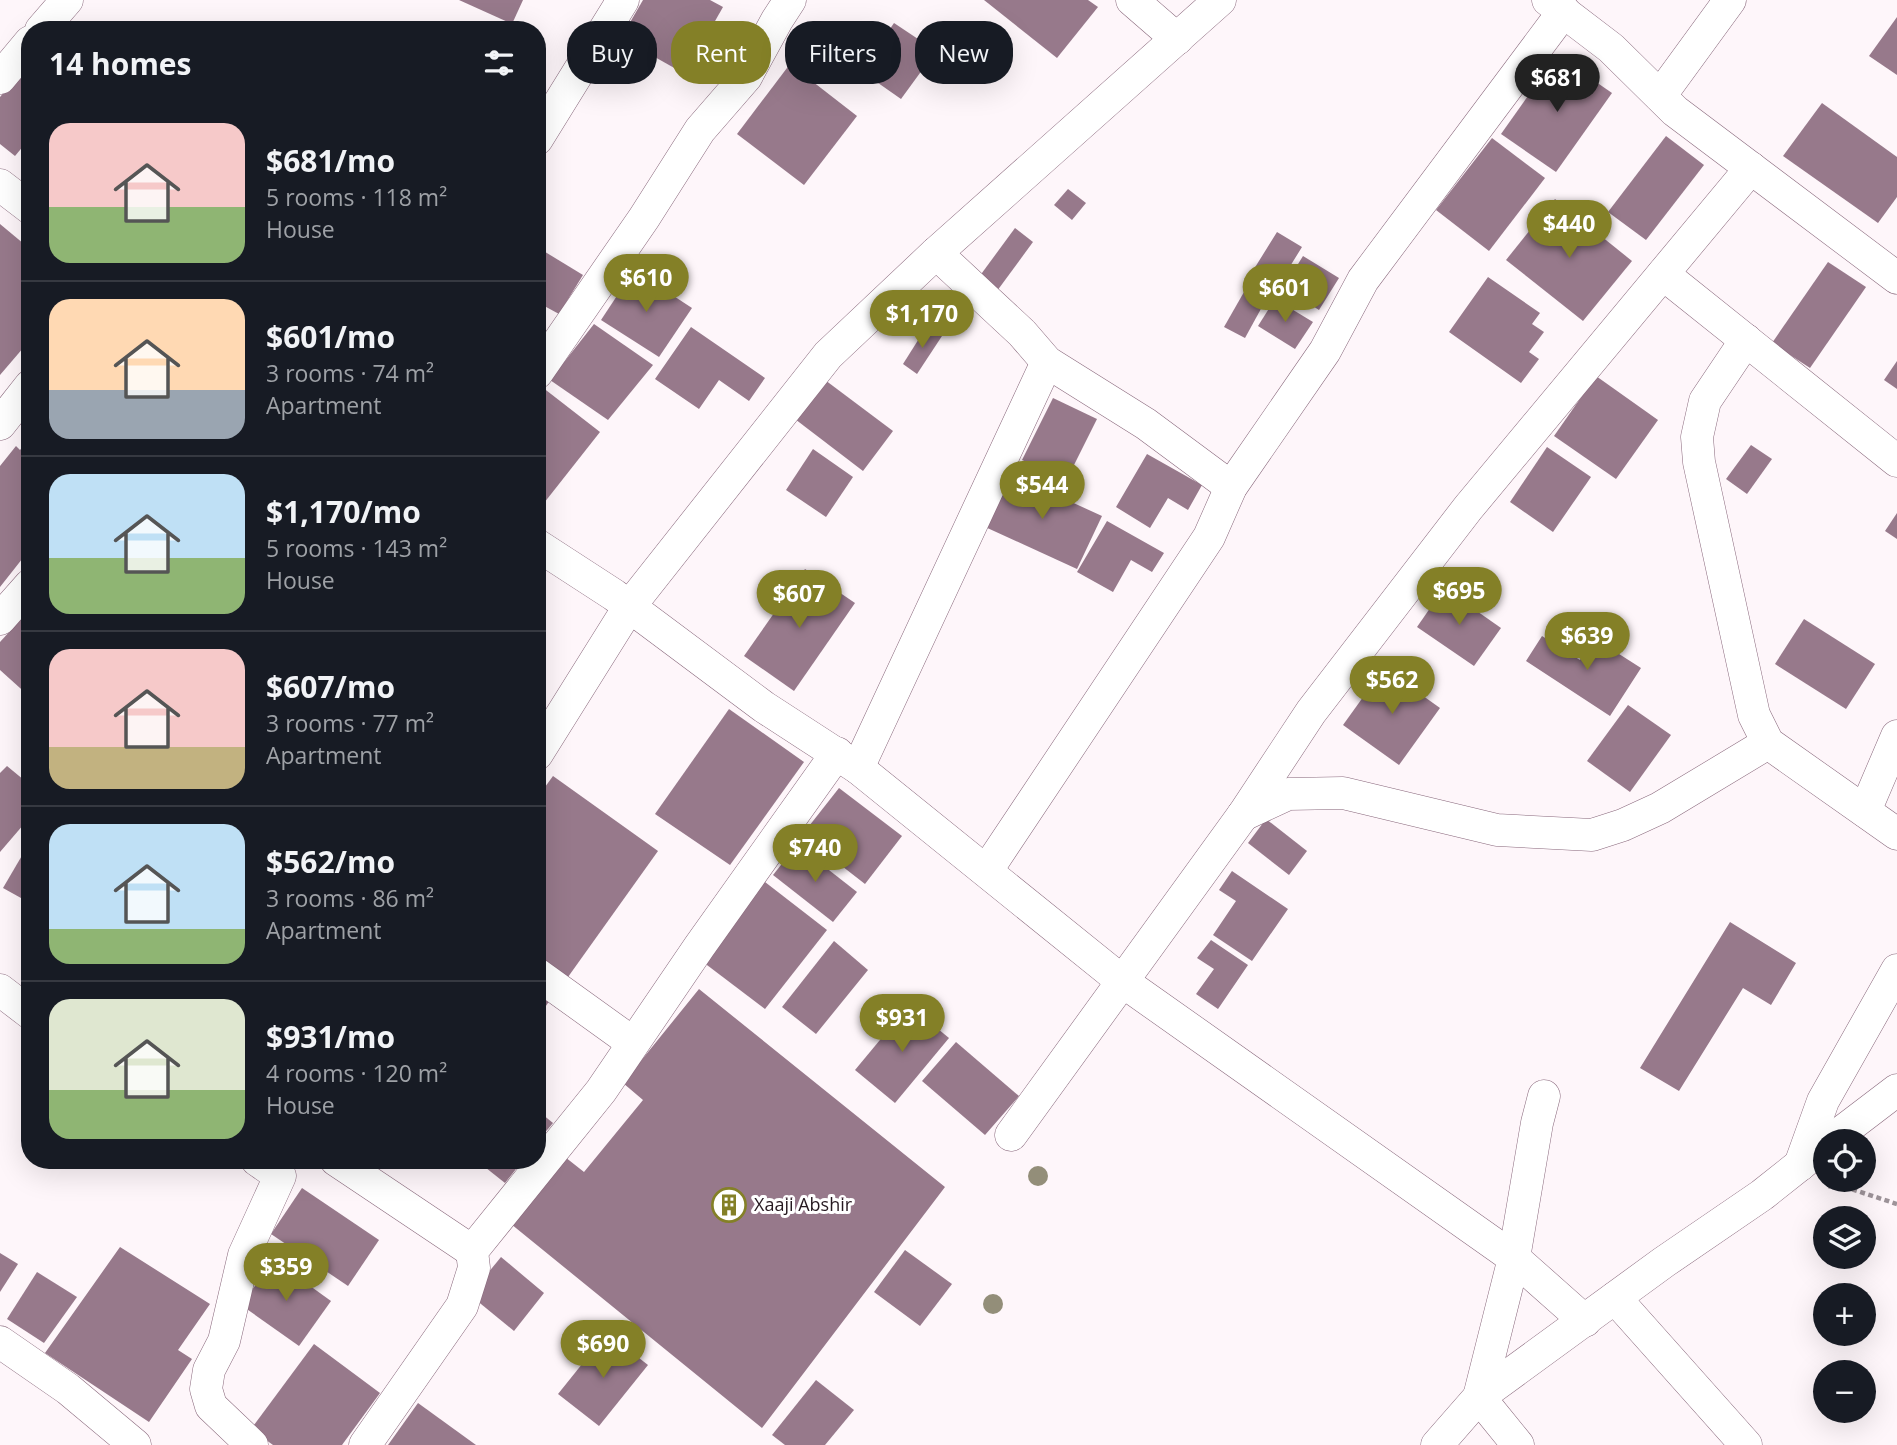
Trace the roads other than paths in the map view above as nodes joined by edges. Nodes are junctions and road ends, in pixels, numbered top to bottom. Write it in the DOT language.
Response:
graph roads {
  1 [pos="67,0"];
  2 [pos="623,0"];
  3 [pos="790,0"];
  4 [pos="1132,0"];
  5 [pos="1220,0"];
  6 [pos="1730,0"];
  7 [pos="1556,5"];
  8 [pos="49,21"];
  9 [pos="1177,39"];
  10 [pos="21,53"];
  11 [pos="0,78"];
  12 [pos="1660,96"];
  13 [pos="546,124"];
  14 [pos="1751,168"];
  15 [pos="0,185"];
  16 [pos="21,201"];
  17 [pos="936,253"];
  18 [pos="1663,274"];
  19 [pos="1897,278"];
  20 [pos="1746,340"];
  21 [pos="546,360"];
  22 [pos="1047,362"];
  23 [pos="21,397"];
  24 [pos="0,424"];
  25 [pos="1897,461"];
  26 [pos="1231,486"];
  27 [pos="546,551"];
  28 [pos="21,595"];
  29 [pos="629,607"];
  30 [pos="0,619"];
  31 [pos="1897,736"];
  32 [pos="546,740"];
  33 [pos="1768,743"];
  34 [pos="847,761"];
  35 [pos="1865,811"];
  36 [pos="1243,814"];
  37 [pos="1897,834"];
  38 [pos="987,870"];
  39 [pos="1897,970"];
  40 [pos="546,980"];
  41 [pos="1122,981"];
  42 [pos="0,990"];
  43 [pos="21,1006"];
  44 [pos="633,1043"];
  45 [pos="1897,1090"];
  46 [pos="1544,1096"];
  47 [pos="1846,1129"];
  48 [pos="1011,1136"];
  49 [pos="1813,1155"];
  50 [pos="546,1159"];
  51 [pos="1800,1165"];
  52 [pos="274,1169"];
  53 [pos="349,1169"];
  54 [pos="538,1169"];
  55 [pos="472,1251"];
  56 [pos="1514,1258"];
  57 [pos="1615,1298"];
  58 [pos="1585,1321"];
  59 [pos="0,1342"];
  60 [pos="1479,1397"];
  61 [pos="241,1441"];
  62 [pos="135,1445"];
  63 [pos="365,1445"];
  64 [pos="1437,1445"];
  65 [pos="1518,1445"];
  66 [pos="1746,1445"];
  1 -- 8 [label="street"];
  2 -- 13 [label="street"];
  3 -- 21 [label="street"];
  4 -- 9 [label="street"];
  5 -- 9 [label="street"];
  6 -- 12 [label="street"];
  7 -- 12 [label="street"];
  7 -- 26 [label="street"];
  9 -- 17 [label="street"];
  10 -- 11 [label="street"];
  12 -- 14 [label="street"];
  14 -- 18 [label="street"];
  14 -- 19 [label="street"];
  15 -- 16 [label="street"];
  17 -- 22 [label="street"];
  17 -- 29 [label="street"];
  18 -- 20 [label="street"];
  18 -- 36 [label="street"];
  20 -- 25 [label="street"];
  20 -- 33 [label="street"];
  22 -- 26 [label="street"];
  22 -- 34 [label="street"];
  23 -- 24 [label="street"];
  26 -- 38 [label="street"];
  27 -- 29 [label="street"];
  28 -- 30 [label="street"];
  29 -- 32 [label="street"];
  29 -- 34 [label="street"];
  31 -- 35 [label="street"];
  33 -- 35 [label="street"];
  33 -- 36 [label="street"];
  34 -- 38 [label="street"];
  34 -- 44 [label="street"];
  35 -- 37 [label="street"];
  36 -- 41 [label="street"];
  38 -- 41 [label="street"];
  39 -- 51 [label="street"];
  40 -- 44 [label="street"];
  41 -- 48 [label="street"];
  41 -- 56 [label="street"];
  42 -- 43 [label="street"];
  44 -- 50 [label="street"];
  45 -- 47 [label="street"];
  46 -- 56 [label="street"];
  49 -- 51 [label="street"];
  51 -- 57 [label="street"];
  52 -- 61 [label="street"];
  53 -- 55 [label="street"];
  54 -- 55 [label="street"];
  55 -- 63 [label="street"];
  56 -- 58 [label="street"];
  56 -- 60 [label="street"];
  57 -- 58 [label="street"];
  57 -- 66 [label="street"];
  58 -- 60 [label="street"];
  59 -- 62 [label="street"];
  60 -- 64 [label="street"];
  60 -- 65 [label="street"];
}
